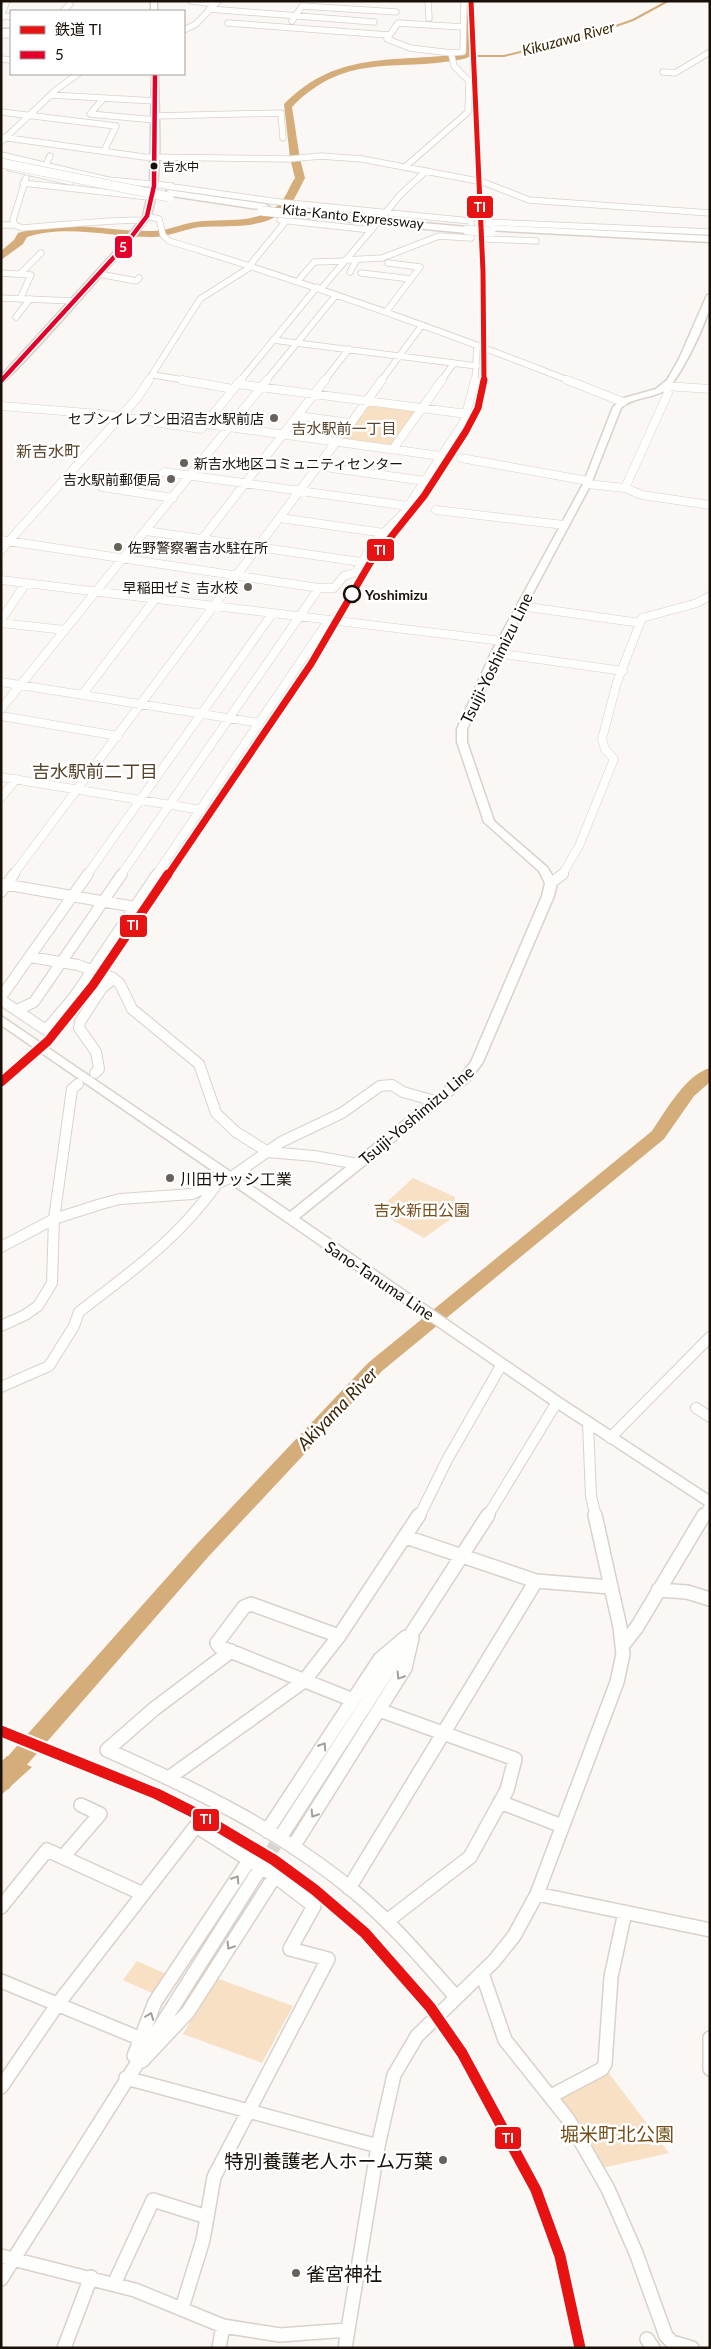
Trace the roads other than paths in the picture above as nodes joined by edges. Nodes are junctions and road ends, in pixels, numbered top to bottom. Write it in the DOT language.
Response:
graph roads {
  1 [pos="191,1"];
  2 [pos="362,1"];
  3 [pos="428,1"];
  4 [pos="464,1"];
  5 [pos="216,3"];
  6 [pos="244,3"];
  7 [pos="70,4"];
  8 [pos="5,5"];
  9 [pos="64,10"];
  10 [pos="209,10"];
  11 [pos="361,10"];
  12 [pos="380,11"];
  13 [pos="236,12"];
  14 [pos="1,16"];
  15 [pos="295,16"];
  16 [pos="429,18"];
  17 [pos="374,22"];
  18 [pos="464,24"];
  19 [pos="291,27"];
  20 [pos="185,30"];
  21 [pos="286,34"];
  22 [pos="368,34"];
  23 [pos="389,36"];
  24 [pos="364,41"];
  25 [pos="710,52"];
  26 [pos="451,53"];
  27 [pos="663,72"];
  28 [pos="77,75"];
  29 [pos="155,75"];
  30 [pos="51,95"];
  31 [pos="103,99"];
  32 [pos="155,100"];
  33 [pos="1,112"];
  34 [pos="28,116"];
  35 [pos="155,118"];
  36 [pos="283,138"];
  37 [pos="3,139"];
  38 [pos="104,151"];
  39 [pos="50,156"];
  40 [pos="155,156"];
  41 [pos="1,157"];
  42 [pos="1,165"];
  43 [pos="45,166"];
  44 [pos="405,167"];
  45 [pos="426,171"];
  46 [pos="30,174"];
  47 [pos="97,176"];
  48 [pos="23,182"];
  49 [pos="128,182"];
  50 [pos="83,185"];
  51 [pos="154,186"];
  52 [pos="190,186"];
  53 [pos="117,192"];
  54 [pos="168,192"];
  55 [pos="153,198"];
  56 [pos="291,212"];
  57 [pos="710,214"];
  58 [pos="384,215"];
  59 [pos="146,218"];
  60 [pos="15,225"];
  61 [pos="1,226"];
  62 [pos="491,230"];
  63 [pos="710,232"];
  64 [pos="710,238"];
  65 [pos="536,242"];
  66 [pos="710,242"];
  67 [pos="41,253"];
  68 [pos="344,261"];
  69 [pos="356,261"];
  70 [pos="388,263"];
  71 [pos="251,265"];
  72 [pos="350,272"];
  73 [pos="1,273"];
  74 [pos="362,273"];
  75 [pos="20,274"];
  76 [pos="99,274"];
  77 [pos="139,278"];
  78 [pos="411,279"];
  79 [pos="298,281"];
  80 [pos="319,288"];
  81 [pos="336,295"];
  82 [pos="710,297"];
  83 [pos="1,298"];
  84 [pos="20,299"];
  85 [pos="30,299"];
  86 [pos="74,301"];
  87 [pos="386,312"];
  88 [pos="16,317"];
  89 [pos="422,325"];
  90 [pos="272,340"];
  91 [pos="297,343"];
  92 [pos="477,345"];
  93 [pos="349,349"];
  94 [pos="400,356"];
  95 [pos="454,363"];
  96 [pos="477,366"];
  97 [pos="154,375"];
  98 [pos="1,381"];
  99 [pos="235,386"];
  100 [pos="666,386"];
  101 [pos="262,387"];
  102 [pos="710,389"];
  103 [pos="314,394"];
  104 [pos="367,401"];
  105 [pos="623,402"];
  106 [pos="1,406"];
  107 [pos="421,408"];
  108 [pos="467,414"];
  109 [pos="298,416"];
  110 [pos="120,417"];
  111 [pos="206,424"];
  112 [pos="230,428"];
  113 [pos="283,434"];
  114 [pos="336,442"];
  115 [pos="393,449"];
  116 [pos="441,456"];
  117 [pos="461,458"];
  118 [pos="318,466"];
  119 [pos="164,472"];
  120 [pos="191,476"];
  121 [pos="66,477"];
  122 [pos="425,481"];
  123 [pos="588,482"];
  124 [pos="245,483"];
  125 [pos="625,488"];
  126 [pos="300,491"];
  127 [pos="172,498"];
  128 [pos="710,505"];
  129 [pos="408,506"];
  130 [pos="436,510"];
  131 [pos="280,518"];
  132 [pos="564,525"];
  133 [pos="146,531"];
  134 [pos="384,533"];
  135 [pos="202,539"];
  136 [pos="5,541"];
  137 [pos="258,547"];
  138 [pos="1,550"];
  139 [pos="123,559"];
  140 [pos="361,562"];
  141 [pos="237,576"];
  142 [pos="1,580"];
  143 [pos="26,583"];
  144 [pos="319,588"];
  145 [pos="96,592"];
  146 [pos="710,596"];
  147 [pos="156,599"];
  148 [pos="521,606"];
  149 [pos="214,607"];
  150 [pos="272,614"];
  151 [pos="300,617"];
  152 [pos="328,621"];
  153 [pos="1,622"];
  154 [pos="640,623"];
  155 [pos="65,630"];
  156 [pos="502,641"];
  157 [pos="496,652"];
  158 [pos="623,671"];
  159 [pos="1,682"];
  160 [pos="21,685"];
  161 [pos="82,695"];
  162 [pos="141,704"];
  163 [pos="1,709"];
  164 [pos="203,714"];
  165 [pos="1,716"];
  166 [pos="231,719"];
  167 [pos="259,723"];
  168 [pos="118,736"];
  169 [pos="1,777"];
  170 [pos="16,779"];
  171 [pos="78,790"];
  172 [pos="1,798"];
  173 [pos="140,800"];
  174 [pos="170,805"];
  175 [pos="200,810"];
  176 [pos="550,883"];
  177 [pos="3,887"];
  178 [pos="72,896"];
  179 [pos="104,902"];
  180 [pos="135,907"];
  181 [pos="30,957"];
  182 [pos="62,963"];
  183 [pos="93,969"];
  184 [pos="113,979"];
  185 [pos="1,998"];
  186 [pos="16,1010"];
  187 [pos="1,1019"];
  188 [pos="95,1073"];
  189 [pos="78,1084"];
  190 [pos="435,1101"];
  191 [pos="268,1152"];
  192 [pos="358,1164"];
  193 [pos="230,1178"];
  194 [pos="217,1183"];
  195 [pos="54,1219"];
  196 [pos="290,1219"];
  197 [pos="1,1247"];
  198 [pos="1,1326"];
  199 [pos="710,1337"];
  200 [pos="502,1364"];
  201 [pos="1,1388"];
  202 [pos="557,1402"];
  203 [pos="696,1408"];
  204 [pos="710,1417"];
  205 [pos="588,1423"];
  206 [pos="610,1438"];
  207 [pos="710,1504"];
  208 [pos="406,1536"];
  209 [pos="463,1556"];
  210 [pos="536,1581"];
  211 [pos="610,1587"];
  212 [pos="658,1590"];
  213 [pos="710,1599"];
  214 [pos="414,1630"];
  215 [pos="339,1636"];
  216 [pos="622,1644"];
  217 [pos="231,1651"];
  218 [pos="304,1681"];
  219 [pos="353,1700"];
  220 [pos="379,1710"];
  221 [pos="444,1733"];
  222 [pos="170,1777"];
  223 [pos="500,1802"];
  224 [pos="80,1805"];
  225 [pos="562,1826"];
  226 [pos="267,1831"];
  227 [pos="283,1833"];
  228 [pos="293,1847"];
  229 [pos="63,1857"];
  230 [pos="250,1859"];
  231 [pos="258,1872"];
  232 [pos="275,1876"];
  233 [pos="349,1888"];
  234 [pos="143,1894"];
  235 [pos="537,1894"];
  236 [pos="1,1907"];
  237 [pos="626,1912"];
  238 [pos="387,1921"];
  239 [pos="710,1930"];
  240 [pos="482,1973"];
  241 [pos="1,1982"];
  242 [pos="456,1997"];
  243 [pos="57,2004"];
  244 [pos="710,2038"];
  245 [pos="145,2041"];
  246 [pos="710,2069"];
  247 [pos="6,2072"];
  248 [pos="126,2078"];
  249 [pos="1,2087"];
  250 [pos="551,2096"];
  251 [pos="248,2111"];
  252 [pos="378,2146"];
  253 [pos="207,2217"];
  254 [pos="6,2258"];
  255 [pos="91,2277"];
  256 [pos="1,2280"];
  257 [pos="114,2284"];
  258 [pos="182,2308"];
  259 [pos="223,2326"];
  260 [pos="348,2330"];
  261 [pos="64,2348"];
  262 [pos="219,2348"];
  263 [pos="345,2348"];
  264 [pos="692,2348"];
  1 -- 5 [label="street"];
  2 -- 11 [label="street"];
  3 -- 16 [label="street"];
  4 -- 18 [label="street"];
  5 -- 10 [label="street"];
  6 -- 13 [label="street"];
  7 -- 9 [label="street"];
  8 -- 14 [label="street"];
  10 -- 13 [label="street"];
  10 -- 20 [label="street"];
  11 -- 12 [label="street"];
  11 -- 15 [label="street"];
  12 -- 16 [label="street"];
  12 -- 17 [label="street"];
  13 -- 15 [label="street"];
  13 -- 19 [label="street"];
  15 -- 17 [label="street"];
  15 -- 19 [label="street"];
  16 -- 18 [label="street"];
  17 -- 22 [label="street"];
  18 -- 23 [label="street"];
  18 -- 26 [label="street"];
  19 -- 21 [label="street"];
  19 -- 22 [label="street"];
  22 -- 23 [label="street"];
  22 -- 24 [label="street"];
  23 -- 26 [label="street"];
  25 -- 27 [label="street"];
  26 -- 44 [label="street"];
  28 -- 30 [label="street"];
  29 -- 32 [label="main road"];
  30 -- 31 [label="street"];
  30 -- 34 [label="street"];
  31 -- 32 [label="street"];
  31 -- 35 [label="street"];
  32 -- 35 [label="main road"];
  33 -- 34 [label="street"];
  34 -- 37 [label="street"];
  34 -- 38 [label="street"];
  35 -- 36 [label="street"];
  35 -- 40 [label="main road"];
  37 -- 38 [label="street"];
  38 -- 40 [label="street"];
  39 -- 43 [label="street"];
  40 -- 44 [label="street"];
  40 -- 51 [label="main road"];
  41 -- 43 [label="street"];
  41 -- 54 [label="highway, Kita-Kanto Expressway, bridge"];
  42 -- 46 [label="street"];
  42 -- 54 [label="highway, Kita-Kanto Expressway, bridge"];
  43 -- 46 [label="street"];
  43 -- 47 [label="street"];
  44 -- 45 [label="street"];
  45 -- 57 [label="street"];
  45 -- 58 [label="street"];
  46 -- 48 [label="street"];
  46 -- 50 [label="street"];
  47 -- 49 [label="street"];
  47 -- 50 [label="street"];
  48 -- 53 [label="street"];
  48 -- 60 [label="street"];
  49 -- 51 [label="street"];
  49 -- 53 [label="street"];
  50 -- 53 [label="street"];
  51 -- 54 [label="street"];
  51 -- 55 [label="main road"];
  52 -- 54 [label="street"];
  53 -- 55 [label="street"];
  54 -- 56 [label="street"];
  54 -- 56 [label="highway, Kita-Kanto Expressway, bridge"];
  55 -- 59 [label="main road"];
  56 -- 58 [label="street"];
  56 -- 62 [label="highway, Kita-Kanto Expressway, bridge"];
  56 -- 68 [label="street"];
  56 -- 71 [label="street"];
  58 -- 69 [label="street"];
  59 -- 60 [label="street"];
  59 -- 71 [label="street"];
  59 -- 76 [label="main road"];
  60 -- 61 [label="street"];
  62 -- 64 [label="highway, Kita-Kanto Expressway"];
  62 -- 66 [label="highway, Kita-Kanto Expressway"];
  63 -- 65 [label="street"];
  67 -- 75 [label="street"];
  68 -- 69 [label="street"];
  68 -- 79 [label="street"];
  68 -- 80 [label="street"];
  69 -- 72 [label="street"];
  70 -- 78 [label="street"];
  71 -- 79 [label="street"];
  71 -- 97 [label="street"];
  73 -- 75 [label="street"];
  74 -- 78 [label="street"];
  75 -- 84 [label="street"];
  76 -- 77 [label="street"];
  76 -- 86 [label="main road"];
  78 -- 87 [label="street"];
  79 -- 80 [label="street"];
  80 -- 81 [label="street"];
  80 -- 90 [label="street"];
  81 -- 87 [label="street"];
  81 -- 91 [label="street"];
  82 -- 100 [label="main road"];
  83 -- 84 [label="street"];
  84 -- 85 [label="street"];
  85 -- 86 [label="street"];
  85 -- 88 [label="street"];
  86 -- 98 [label="main road"];
  87 -- 89 [label="street"];
  89 -- 92 [label="street"];
  89 -- 94 [label="street"];
  90 -- 91 [label="street"];
  90 -- 99 [label="street"];
  91 -- 93 [label="street"];
  91 -- 101 [label="street"];
  92 -- 96 [label="street"];
  92 -- 105 [label="street"];
  93 -- 94 [label="street"];
  93 -- 103 [label="street"];
  94 -- 95 [label="street"];
  94 -- 104 [label="street"];
  95 -- 96 [label="street"];
  95 -- 107 [label="street"];
  96 -- 108 [label="street"];
  97 -- 99 [label="street"];
  97 -- 110 [label="street"];
  99 -- 101 [label="street"];
  99 -- 111 [label="street"];
  100 -- 102 [label="street"];
  100 -- 105 [label="main road"];
  100 -- 125 [label="street"];
  101 -- 103 [label="street"];
  101 -- 112 [label="street"];
  103 -- 104 [label="street"];
  103 -- 109 [label="street"];
  104 -- 107 [label="street"];
  104 -- 109 [label="street"];
  105 -- 123 [label="main road, Tsuiji-Yoshimizu Line"];
  106 -- 110 [label="street"];
  107 -- 108 [label="street"];
  107 -- 115 [label="street"];
  108 -- 116 [label="street"];
  109 -- 113 [label="street"];
  110 -- 111 [label="street"];
  110 -- 121 [label="street"];
  111 -- 112 [label="street"];
  112 -- 113 [label="street"];
  112 -- 120 [label="street"];
  113 -- 114 [label="street"];
  113 -- 124 [label="street"];
  114 -- 115 [label="street"];
  114 -- 118 [label="street"];
  115 -- 116 [label="street"];
  116 -- 122 [label="street"];
  117 -- 123 [label="street"];
  118 -- 122 [label="street"];
  118 -- 126 [label="street"];
  119 -- 120 [label="street"];
  120 -- 124 [label="street"];
  120 -- 127 [label="street"];
  121 -- 127 [label="street"];
  121 -- 136 [label="street"];
  122 -- 129 [label="street"];
  123 -- 125 [label="street"];
  123 -- 132 [label="main road, Tsuiji-Yoshimizu Line"];
  124 -- 126 [label="street"];
  124 -- 135 [label="street"];
  125 -- 128 [label="street"];
  126 -- 129 [label="street"];
  126 -- 131 [label="street"];
  127 -- 133 [label="street"];
  129 -- 134 [label="street"];
  130 -- 132 [label="street"];
  131 -- 134 [label="street"];
  131 -- 137 [label="street"];
  132 -- 148 [label="main road, Tsuiji-Yoshimizu Line"];
  133 -- 135 [label="street"];
  133 -- 139 [label="street"];
  134 -- 140 [label="street"];
  135 -- 137 [label="street"];
  136 -- 138 [label="street"];
  136 -- 139 [label="street"];
  137 -- 140 [label="street"];
  137 -- 141 [label="street"];
  139 -- 141 [label="street"];
  139 -- 145 [label="street"];
  140 -- 144 [label="street"];
  141 -- 144 [label="street"];
  141 -- 149 [label="street"];
  142 -- 143 [label="street"];
  143 -- 145 [label="street"];
  143 -- 153 [label="street"];
  144 -- 151 [label="street"];
  145 -- 147 [label="street"];
  145 -- 155 [label="street"];
  146 -- 154 [label="street"];
  147 -- 149 [label="street"];
  147 -- 161 [label="street"];
  148 -- 154 [label="street"];
  148 -- 156 [label="main road, Tsuiji-Yoshimizu Line"];
  149 -- 150 [label="street"];
  149 -- 162 [label="street"];
  150 -- 151 [label="street"];
  150 -- 164 [label="street"];
  151 -- 152 [label="street"];
  151 -- 166 [label="street"];
  152 -- 156 [label="street"];
  152 -- 167 [label="street"];
  153 -- 155 [label="street"];
  154 -- 158 [label="street"];
  155 -- 160 [label="street"];
  156 -- 157 [label="main road, Tsuiji-Yoshimizu Line"];
  157 -- 158 [label="street"];
  157 -- 176 [label="main road, Tsuiji-Yoshimizu Line"];
  158 -- 176 [label="street"];
  159 -- 160 [label="street"];
  160 -- 161 [label="street"];
  160 -- 163 [label="street"];
  161 -- 162 [label="street"];
  162 -- 164 [label="street"];
  162 -- 168 [label="street"];
  164 -- 166 [label="street"];
  164 -- 173 [label="street"];
  165 -- 168 [label="street"];
  166 -- 167 [label="street"];
  166 -- 174 [label="street"];
  167 -- 175 [label="street"];
  168 -- 171 [label="street"];
  169 -- 170 [label="street"];
  170 -- 171 [label="street"];
  170 -- 172 [label="street"];
  171 -- 173 [label="street"];
  171 -- 177 [label="street"];
  173 -- 174 [label="street"];
  173 -- 178 [label="street"];
  174 -- 175 [label="street"];
  174 -- 179 [label="street"];
  175 -- 180 [label="street"];
  176 -- 190 [label="main road, Tsuiji-Yoshimizu Line"];
  177 -- 178 [label="street"];
  178 -- 179 [label="street"];
  178 -- 181 [label="street"];
  179 -- 180 [label="street"];
  179 -- 182 [label="street"];
  180 -- 183 [label="street"];
  181 -- 182 [label="street"];
  181 -- 185 [label="street"];
  182 -- 183 [label="street"];
  182 -- 186 [label="street"];
  183 -- 184 [label="street"];
  183 -- 186 [label="street"];
  184 -- 188 [label="street"];
  184 -- 191 [label="street"];
  185 -- 186 [label="street"];
  187 -- 193 [label="main road, Sano-Tanuma Line"];
  189 -- 195 [label="street"];
  190 -- 191 [label="street"];
  190 -- 192 [label="main road, Tsuiji-Yoshimizu Line"];
  191 -- 192 [label="street"];
  191 -- 193 [label="street"];
  192 -- 196 [label="main road, Tsuiji-Yoshimizu Line"];
  193 -- 194 [label="street"];
  193 -- 196 [label="main road, Sano-Tanuma Line"];
  194 -- 195 [label="street"];
  194 -- 201 [label="street"];
  195 -- 197 [label="street"];
  195 -- 198 [label="street"];
  196 -- 200 [label="main road, Sano-Tanuma Line"];
  199 -- 206 [label="street"];
  200 -- 202 [label="main road, Sano-Tanuma Line"];
  200 -- 208 [label="street"];
  202 -- 205 [label="main road, Sano-Tanuma Line"];
  202 -- 209 [label="street"];
  203 -- 204 [label="street"];
  205 -- 206 [label="main road, Sano-Tanuma Line"];
  205 -- 211 [label="street"];
  206 -- 207 [label="main road, Sano-Tanuma Line"];
  207 -- 212 [label="street"];
  208 -- 209 [label="street"];
  208 -- 215 [label="street"];
  209 -- 210 [label="street"];
  209 -- 214 [label="street"];
  210 -- 211 [label="street"];
  210 -- 221 [label="street"];
  211 -- 216 [label="street"];
  212 -- 213 [label="street"];
  212 -- 216 [label="street"];
  214 -- 219 [label="street"];
  214 -- 220 [label="street, one-way"];
  214 -- 227 [label="street"];
  215 -- 217 [label="street"];
  215 -- 218 [label="street"];
  216 -- 225 [label="street"];
  217 -- 218 [label="street"];
  217 -- 222 [label="street"];
  218 -- 219 [label="street"];
  218 -- 222 [label="street"];
  226 -- 219 [label="street, one-way"];
  220 -- 221 [label="street"];
  220 -- 228 [label="street, one-way"];
  221 -- 223 [label="street"];
  221 -- 233 [label="street"];
  222 -- 226 [label="street"];
  223 -- 225 [label="street"];
  223 -- 238 [label="street"];
  224 -- 229 [label="street"];
  225 -- 235 [label="street"];
  226 -- 228 [label="street"];
  228 -- 233 [label="street"];
  229 -- 234 [label="street"];
  229 -- 236 [label="street"];
  230 -- 232 [label="street"];
  230 -- 234 [label="street"];
  245 -- 230 [label="street, one-way"];
  231 -- 245 [label="street"];
  232 -- 248 [label="street, one-way"];
  232 -- 251 [label="street"];
  233 -- 238 [label="street"];
  234 -- 243 [label="street"];
  235 -- 237 [label="street"];
  235 -- 240 [label="street"];
  237 -- 239 [label="street"];
  237 -- 250 [label="street"];
  238 -- 242 [label="street"];
  240 -- 242 [label="street"];
  240 -- 250 [label="street"];
  241 -- 243 [label="street"];
  242 -- 252 [label="street"];
  243 -- 245 [label="street"];
  243 -- 247 [label="street"];
  244 -- 246 [label="street"];
  245 -- 248 [label="street"];
  247 -- 249 [label="street"];
  248 -- 251 [label="street"];
  248 -- 254 [label="street"];
  250 -- 264 [label="street"];
  251 -- 252 [label="street"];
  251 -- 253 [label="street"];
  252 -- 260 [label="street"];
  253 -- 257 [label="street"];
  253 -- 258 [label="street"];
  254 -- 255 [label="street"];
  254 -- 256 [label="street"];
  255 -- 257 [label="street"];
  255 -- 261 [label="street"];
  257 -- 258 [label="street"];
  258 -- 259 [label="street"];
  259 -- 260 [label="street"];
  259 -- 262 [label="street"];
  260 -- 263 [label="street"];
}
